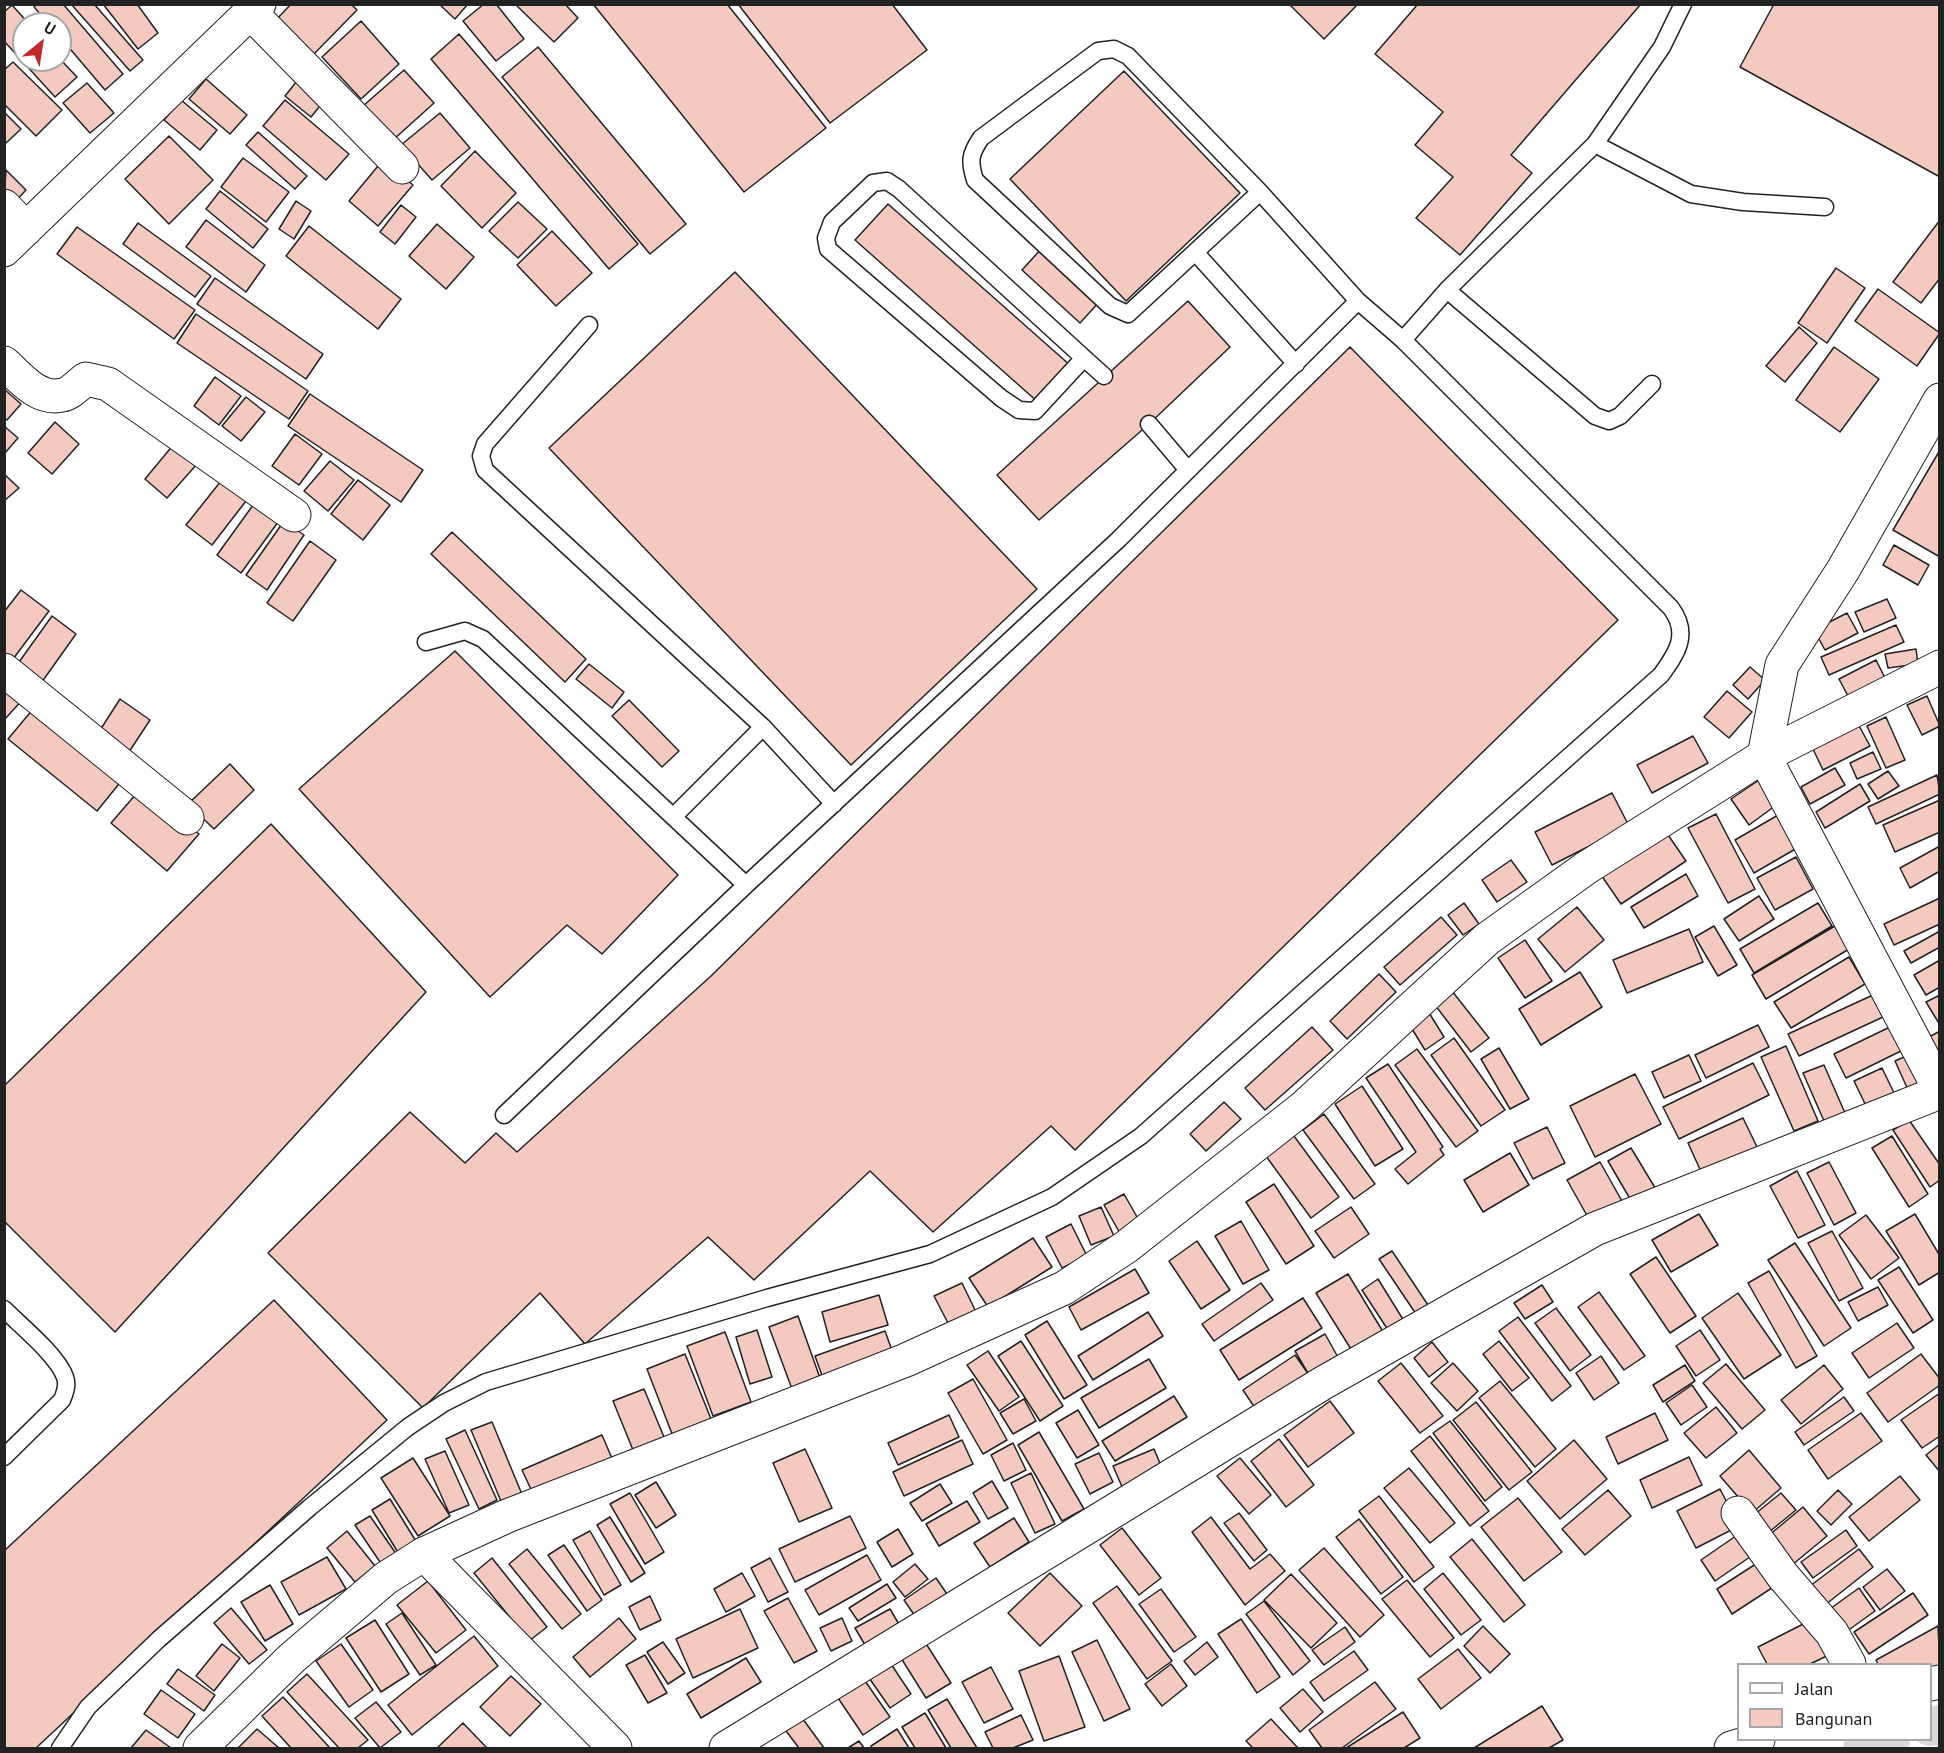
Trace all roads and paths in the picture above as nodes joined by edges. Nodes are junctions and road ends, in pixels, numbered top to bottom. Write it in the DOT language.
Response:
graph roads {
  1 [pos="1683,4"];
  2 [pos="255,9"];
  3 [pos="1595,144"];
  4 [pos="402,167"];
  5 [pos="1260,192"];
  6 [pos="1825,207"];
  7 [pos="12,229"];
  8 [pos="1195,252"];
  9 [pos="1447,290"];
  10 [pos="1358,301"];
  11 [pos="589,325"];
  12 [pos="1403,340"];
  13 [pos="1084,358"];
  14 [pos="4,363"];
  15 [pos="1296,364"];
  16 [pos="1104,376"];
  17 [pos="1652,384"];
  18 [pos="1940,400"];
  19 [pos="1149,424"];
  20 [pos="1188,470"];
  21 [pos="294,515"];
  22 [pos="426,642"];
  23 [pos="1940,667"];
  24 [pos="4,670"];
  25 [pos="763,727"];
  26 [pos="1764,756"];
  27 [pos="834,804"];
  28 [pos="674,816"];
  29 [pos="187,818"];
  30 [pos="746,885"];
  31 [pos="1940,1091"];
  32 [pos="504,1115"];
  33 [pos="4,1309"];
  34 [pos="4,1457"];
  35 [pos="1738,1513"];
  36 [pos="424,1554"];
  37 [pos="1848,1663"];
  38 [pos="1755,1741"];
  39 [pos="60,1749"];
  40 [pos="200,1749"];
  41 [pos="615,1749"];
  42 [pos="726,1749"];
  43 [pos="1731,1749"];
  1 -- 3 [label="lane"];
  2 -- 4 [label="street"];
  2 -- 7 [label="street"];
  3 -- 6 [label="lane"];
  3 -- 9 [label="lane"];
  5 -- 8 [label="lane"];
  5 -- 8 [label="lane"];
  5 -- 10 [label="lane"];
  8 -- 15 [label="lane"];
  9 -- 12 [label="lane"];
  9 -- 17 [label="lane"];
  10 -- 12 [label="lane"];
  10 -- 15 [label="lane"];
  11 -- 25 [label="lane"];
  12 -- 39 [label="lane"];
  13 -- 13 [label="lane"];
  13 -- 16 [label="lane"];
  14 -- 21 [label="street"];
  15 -- 20 [label="lane"];
  18 -- 26 [label="street"];
  19 -- 20 [label="lane"];
  20 -- 27 [label="lane"];
  22 -- 28 [label="lane"];
  23 -- 26 [label="street"];
  24 -- 29 [label="street"];
  25 -- 27 [label="lane"];
  25 -- 28 [label="lane"];
  26 -- 31 [label="street"];
  26 -- 36 [label="street"];
  27 -- 30 [label="lane"];
  28 -- 30 [label="lane"];
  30 -- 32 [label="lane"];
  31 -- 42 [label="street"];
  33 -- 34 [label="lane"];
  35 -- 37 [label="street"];
  36 -- 40 [label="street"];
  36 -- 41 [label="street"];
  38 -- 43 [label="street"];
}
